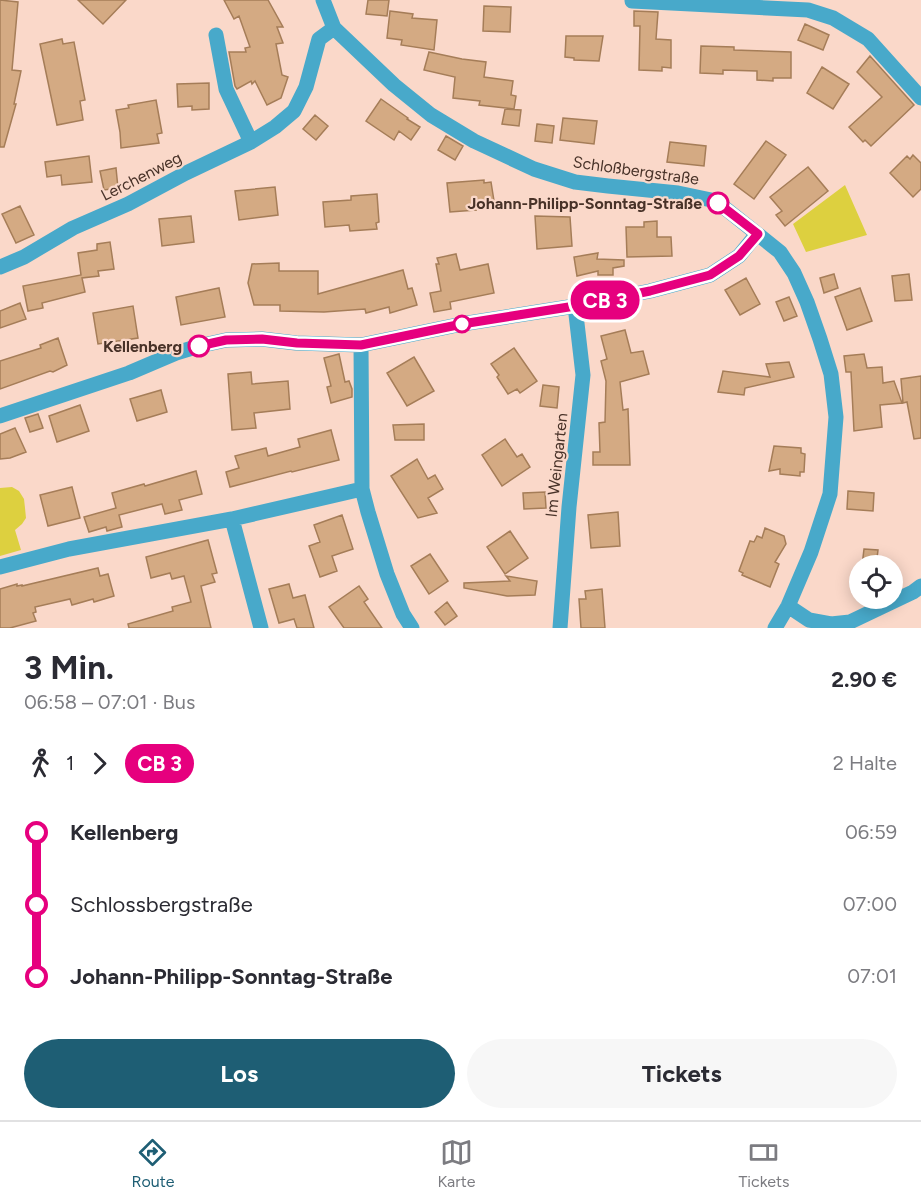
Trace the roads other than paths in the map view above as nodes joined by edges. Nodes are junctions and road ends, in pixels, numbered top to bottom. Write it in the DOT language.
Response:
graph roads {
  1 [pos="323,0"];
  2 [pos="632,0"];
  3 [pos="334,28"];
  4 [pos="216,35"];
  5 [pos="921,98"];
  6 [pos="251,142"];
  7 [pos="758,234"];
  8 [pos="0,267"];
  9 [pos="575,306"];
  10 [pos="361,345"];
  11 [pos="0,416"];
  12 [pos="362,489"];
  13 [pos="232,519"];
  14 [pos="0,567"];
  15 [pos="921,586"];
  16 [pos="788,606"];
  17 [pos="261,628"];
  18 [pos="412,628"];
  19 [pos="560,628"];
  20 [pos="775,628"];
  1 -- 3 [label="street, Schloßbergstraße"];
  2 -- 5 [label="street"];
  3 -- 6 [label="street, Lerchenweg"];
  3 -- 7 [label="street, Schloßbergstraße"];
  4 -- 6 [label="street"];
  6 -- 8 [label="street, Lerchenweg"];
  7 -- 9 [label="street"];
  7 -- 16 [label="street, Schloßbergstraße"];
  9 -- 10 [label="street"];
  9 -- 19 [label="street, Im Weingarten"];
  10 -- 11 [label="street"];
  10 -- 12 [label="street"];
  12 -- 13 [label="street"];
  12 -- 18 [label="street"];
  13 -- 14 [label="street"];
  13 -- 17 [label="street"];
  15 -- 16 [label="street"];
  16 -- 20 [label="street, Schloßbergstraße"];
}
